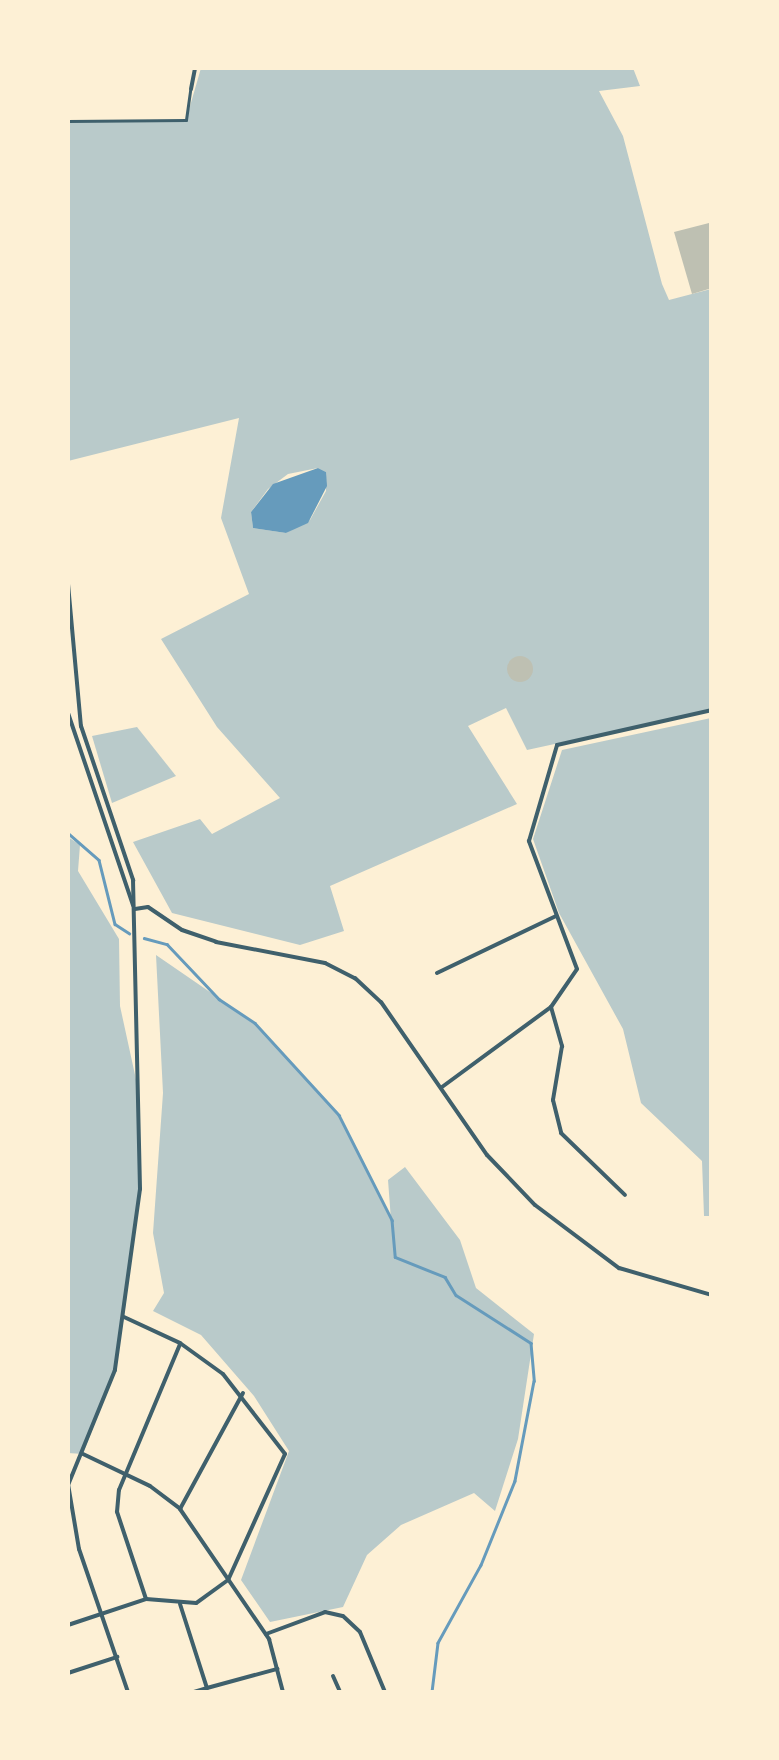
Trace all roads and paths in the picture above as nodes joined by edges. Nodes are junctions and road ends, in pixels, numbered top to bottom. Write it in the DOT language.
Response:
graph roads {
  1 [pos="196,68"];
  2 [pos="190,89"];
  3 [pos="68,120"];
  4 [pos="68,584"];
  5 [pos="712,710"];
  6 [pos="68,713"];
  7 [pos="135,909"];
  8 [pos="556,916"];
  9 [pos="437,973"];
  10 [pos="550,1007"];
  11 [pos="442,1086"];
  12 [pos="625,1195"];
  13 [pos="712,1294"];
  14 [pos="124,1317"];
  15 [pos="180,1343"];
  16 [pos="243,1393"];
  17 [pos="83,1454"];
  18 [pos="124,1472"];
  19 [pos="68,1484"];
  20 [pos="180,1509"];
  21 [pos="228,1580"];
  22 [pos="146,1599"];
  23 [pos="180,1604"];
  24 [pos="100,1614"];
  25 [pos="68,1625"];
  26 [pos="266,1634"];
  27 [pos="117,1656"];
  28 [pos="277,1669"];
  29 [pos="68,1673"];
  30 [pos="334,1676"];
  31 [pos="211,1689"];
  32 [pos="128,1692"];
  33 [pos="194,1692"];
  34 [pos="283,1692"];
  35 [pos="340,1692"];
  36 [pos="385,1692"];
  1 -- 2 [label="street"];
  2 -- 3 [label="street"];
  4 -- 7 [label="street"];
  5 -- 8 [label="street"];
  6 -- 7 [label="street"];
  7 -- 11 [label="street"];
  7 -- 14 [label="street"];
  8 -- 9 [label="street"];
  8 -- 10 [label="street"];
  10 -- 11 [label="street"];
  10 -- 12 [label="street"];
  11 -- 13 [label="street"];
  14 -- 15 [label="street"];
  14 -- 17 [label="street"];
  15 -- 16 [label="street"];
  15 -- 18 [label="street"];
  16 -- 20 [label="street"];
  16 -- 21 [label="street"];
  17 -- 18 [label="street"];
  17 -- 19 [label="street"];
  18 -- 20 [label="street"];
  18 -- 22 [label="street"];
  19 -- 24 [label="street"];
  20 -- 21 [label="street"];
  21 -- 23 [label="street"];
  21 -- 26 [label="street"];
  22 -- 23 [label="street"];
  22 -- 24 [label="street"];
  23 -- 31 [label="street"];
  24 -- 25 [label="street"];
  24 -- 27 [label="street"];
  26 -- 28 [label="street"];
  26 -- 36 [label="street"];
  27 -- 29 [label="street"];
  27 -- 32 [label="street"];
  28 -- 31 [label="street"];
  28 -- 34 [label="street"];
  30 -- 35 [label="street"];
  31 -- 33 [label="street"];
}
